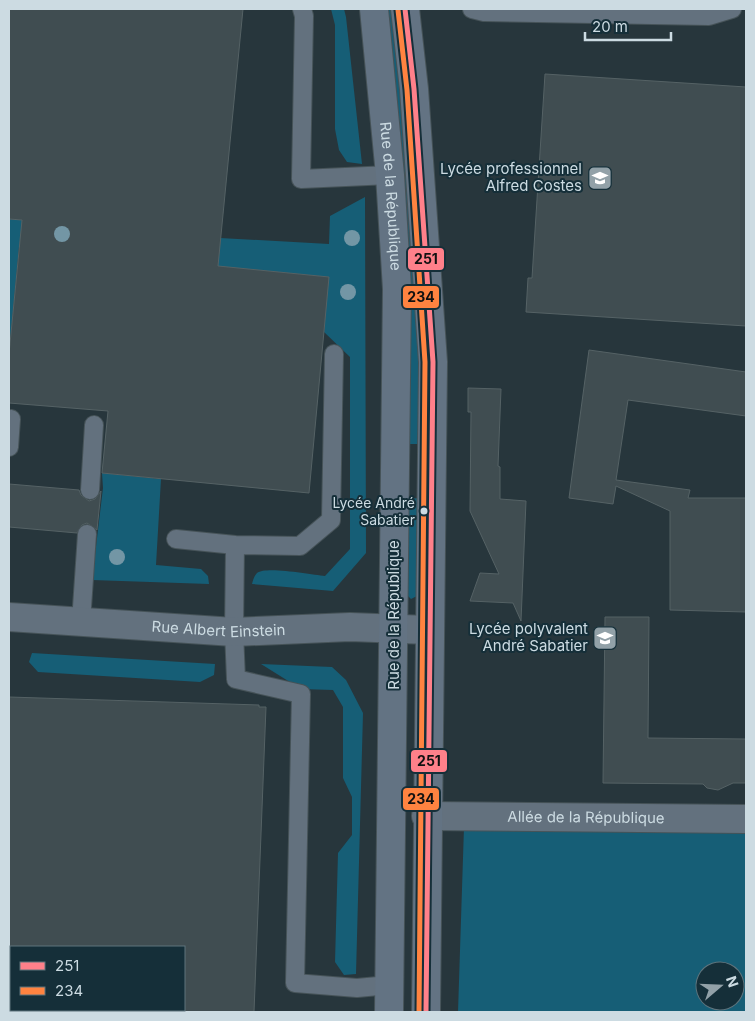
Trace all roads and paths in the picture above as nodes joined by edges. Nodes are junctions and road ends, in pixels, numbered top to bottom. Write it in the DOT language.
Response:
graph roads {
  1 [pos="302,9"];
  2 [pos="374,9"];
  3 [pos="405,9"];
  4 [pos="472,9"];
  5 [pos="732,9"];
  6 [pos="390,175"];
  7 [pos="334,354"];
  8 [pos="11,419"];
  9 [pos="94,426"];
  10 [pos="9,447"];
  11 [pos="90,490"];
  12 [pos="87,534"];
  13 [pos="176,540"];
  14 [pos="235,545"];
  15 [pos="9,617"];
  16 [pos="81,622"];
  17 [pos="395,627"];
  18 [pos="428,630"];
  19 [pos="234,632"];
  20 [pos="426,816"];
  21 [pos="746,819"];
  22 [pos="389,985"];
  23 [pos="389,1012"];
  24 [pos="426,1012"];
  1 -- 6 [label="lane"];
  2 -- 6 [label="main road, Rue de la République"];
  3 -- 18 [label="main road, Rue de la République"];
  4 -- 5 [label="lane"];
  6 -- 17 [label="main road, Rue de la République"];
  7 -- 14 [label="lane"];
  8 -- 10 [label="lane"];
  9 -- 11 [label="lane"];
  12 -- 16 [label="lane"];
  13 -- 14 [label="lane"];
  14 -- 19 [label="lane"];
  15 -- 16 [label="street, Rue Albert Einstein"];
  16 -- 19 [label="street, Rue Albert Einstein"];
  17 -- 18 [label="street, Rue Albert Einstein"];
  17 -- 19 [label="street, Rue Albert Einstein"];
  17 -- 22 [label="main road, Rue de la République"];
  18 -- 20 [label="main road, Rue de la République"];
  19 -- 22 [label="lane"];
  20 -- 21 [label="street, Allée de la République"];
  20 -- 24 [label="main road, Rue de la République"];
  22 -- 23 [label="main road, Rue de la République"];
}
